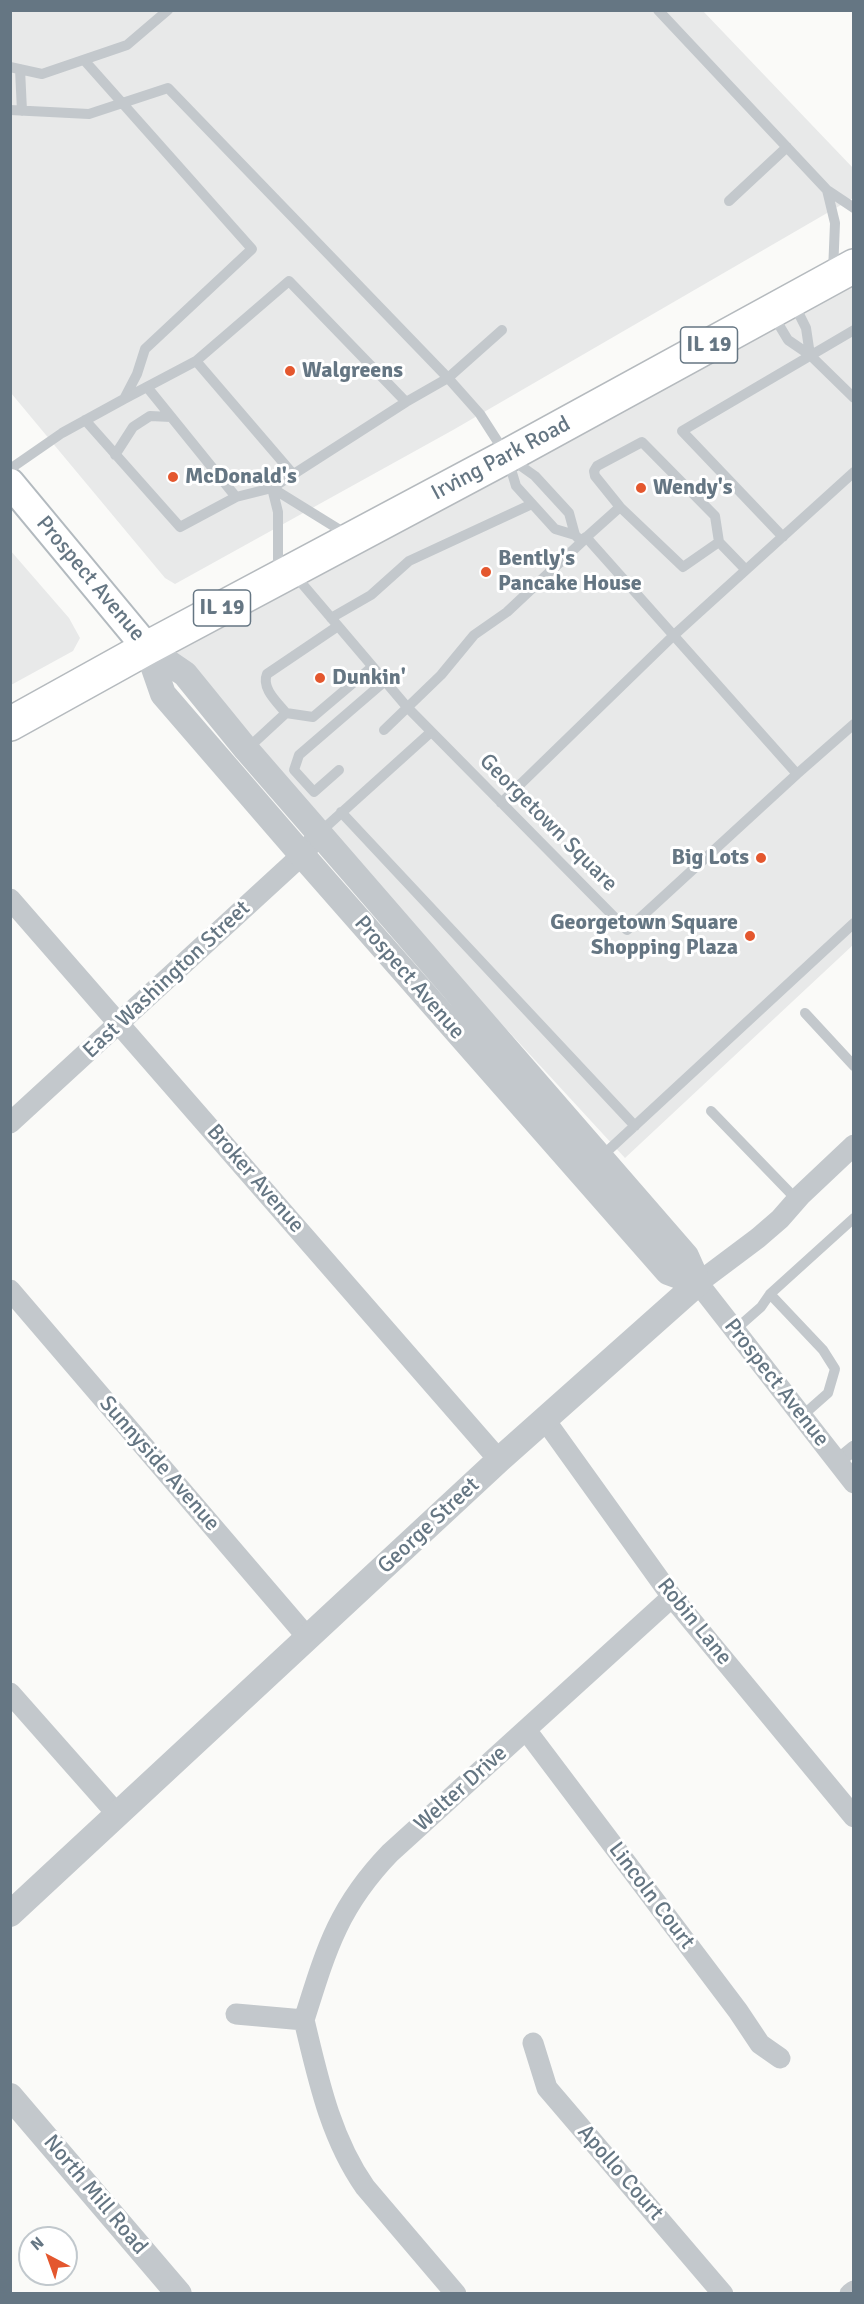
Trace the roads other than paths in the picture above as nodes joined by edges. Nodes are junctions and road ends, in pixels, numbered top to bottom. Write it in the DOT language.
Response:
graph roads {
  1 [pos="168,10"];
  2 [pos="658,10"];
  3 [pos="84,60"];
  4 [pos="15,68"];
  5 [pos="123,103"];
  6 [pos="16,110"];
  7 [pos="787,147"];
  8 [pos="827,189"];
  9 [pos="729,201"];
  10 [pos="854,208"];
  11 [pos="843,272"];
  12 [pos="781,305"];
  13 [pos="502,330"];
  14 [pos="854,330"];
  15 [pos="810,355"];
  16 [pos="196,361"];
  17 [pos="448,378"];
  18 [pos="147,387"];
  19 [pos="854,398"];
  20 [pos="124,399"];
  21 [pos="406,402"];
  22 [pos="171,417"];
  23 [pos="85,420"];
  24 [pos="115,454"];
  25 [pos="507,456"];
  26 [pos="10,469"];
  27 [pos="854,472"];
  28 [pos="293,474"];
  29 [pos="10,483"];
  30 [pos="272,488"];
  31 [pos="236,497"];
  32 [pos="532,504"];
  33 [pos="620,507"];
  34 [pos="783,537"];
  35 [pos="352,538"];
  36 [pos="581,538"];
  37 [pos="719,542"];
  38 [pos="746,570"];
  39 [pos="285,574"];
  40 [pos="335,622"];
  41 [pos="673,636"];
  42 [pos="147,648"];
  43 [pos="372,666"];
  44 [pos="385,681"];
  45 [pos="407,707"];
  46 [pos="286,713"];
  47 [pos="10,724"];
  48 [pos="854,724"];
  49 [pos="384,730"];
  50 [pos="431,732"];
  51 [pos="246,750"];
  52 [pos="339,770"];
  53 [pos="797,774"];
  54 [pos="501,803"];
  55 [pos="341,812"];
  56 [pos="319,833"];
  57 [pos="302,855"];
  58 [pos="10,898"];
  59 [pos="854,923"];
  60 [pos="805,1013"];
  61 [pos="120,1024"];
  62 [pos="854,1066"];
  63 [pos="711,1111"];
  64 [pos="10,1123"];
  65 [pos="635,1126"];
  66 [pos="854,1144"];
  67 [pos="601,1157"];
  68 [pos="797,1200"];
  69 [pos="854,1218"];
  70 [pos="698,1283"];
  71 [pos="10,1290"];
  72 [pos="770,1294"];
  73 [pos="736,1329"];
  74 [pos="802,1416"];
  75 [pos="545,1420"];
  76 [pos="854,1448"];
  77 [pos="500,1460"];
  78 [pos="837,1462"];
  79 [pos="854,1484"];
  80 [pos="672,1597"];
  81 [pos="308,1638"];
  82 [pos="10,1693"];
  83 [pos="526,1730"];
  84 [pos="117,1814"];
  85 [pos="854,1817"];
  86 [pos="10,1914"];
  87 [pos="236,2014"];
  88 [pos="304,2020"];
  89 [pos="533,2043"];
  90 [pos="780,2058"];
  91 [pos="10,2096"];
  92 [pos="179,2294"];
  93 [pos="456,2294"];
  94 [pos="723,2294"];
  1 -- 3 [label="lane"];
  2 -- 7 [label="lane"];
  3 -- 4 [label="lane"];
  3 -- 5 [label="lane"];
  4 -- 6 [label="lane"];
  5 -- 6 [label="lane"];
  5 -- 17 [label="lane"];
  5 -- 20 [label="lane"];
  7 -- 8 [label="lane"];
  7 -- 9 [label="lane"];
  8 -- 10 [label="lane"];
  8 -- 11 [label="lane"];
  11 -- 12 [label="main road, Irving Park Road / IL 19"];
  12 -- 15 [label="lane"];
  12 -- 15 [label="lane"];
  12 -- 25 [label="main road, Irving Park Road / IL 19"];
  13 -- 17 [label="lane"];
  14 -- 15 [label="lane"];
  15 -- 19 [label="lane"];
  15 -- 34 [label="lane"];
  16 -- 18 [label="lane"];
  16 -- 21 [label="lane"];
  16 -- 28 [label="lane"];
  17 -- 21 [label="lane"];
  17 -- 25 [label="lane"];
  18 -- 20 [label="lane"];
  18 -- 22 [label="lane"];
  20 -- 23 [label="lane"];
  21 -- 28 [label="lane"];
  22 -- 24 [label="lane"];
  22 -- 31 [label="lane"];
  23 -- 24 [label="lane"];
  23 -- 26 [label="lane"];
  24 -- 31 [label="lane"];
  25 -- 32 [label="lane"];
  25 -- 35 [label="main road, Irving Park Road / IL 19"];
  25 -- 36 [label="lane"];
  27 -- 34 [label="lane"];
  28 -- 30 [label="lane"];
  29 -- 42 [label="main road, Prospect Avenue"];
  30 -- 31 [label="lane"];
  30 -- 35 [label="lane"];
  30 -- 39 [label="lane"];
  32 -- 36 [label="lane"];
  32 -- 40 [label="lane"];
  33 -- 36 [label="lane"];
  33 -- 37 [label="lane"];
  33 -- 37 [label="lane"];
  34 -- 38 [label="lane"];
  35 -- 39 [label="main road, Irving Park Road / IL 19"];
  36 -- 41 [label="lane"];
  36 -- 45 [label="lane"];
  37 -- 38 [label="lane"];
  38 -- 41 [label="lane"];
  39 -- 40 [label="lane, Georgetown Square"];
  39 -- 42 [label="main road, Irving Park Road / IL 19"];
  40 -- 43 [label="lane, Georgetown Square"];
  40 -- 46 [label="lane"];
  41 -- 53 [label="lane"];
  41 -- 54 [label="lane"];
  42 -- 47 [label="main road, IL 19"];
  42 -- 51 [label="street, Prospect Avenue"];
  42 -- 57 [label="street, Prospect Avenue"];
  43 -- 44 [label="lane, Georgetown Square"];
  43 -- 46 [label="lane"];
  44 -- 45 [label="lane, Georgetown Square"];
  44 -- 52 [label="lane"];
  45 -- 49 [label="lane"];
  45 -- 50 [label="lane, Georgetown Square"];
  46 -- 51 [label="lane"];
  48 -- 53 [label="lane, Georgetown Square"];
  50 -- 54 [label="lane, Georgetown Square"];
  50 -- 55 [label="lane"];
  51 -- 56 [label="street, Prospect Avenue"];
  53 -- 54 [label="lane, Georgetown Square"];
  55 -- 56 [label="lane"];
  55 -- 65 [label="lane"];
  56 -- 57 [label="street, East Washington Street"];
  56 -- 67 [label="street, Prospect Avenue"];
  57 -- 61 [label="street, East Washington Street"];
  57 -- 70 [label="street, Prospect Avenue"];
  58 -- 61 [label="street, Broker Avenue"];
  59 -- 65 [label="lane"];
  60 -- 62 [label="lane"];
  61 -- 64 [label="street, East Washington Street"];
  61 -- 77 [label="street, Broker Avenue"];
  63 -- 68 [label="lane"];
  65 -- 67 [label="lane"];
  66 -- 68 [label="street, George Street"];
  67 -- 70 [label="street, Prospect Avenue"];
  68 -- 70 [label="street, George Street"];
  69 -- 72 [label="lane"];
  70 -- 73 [label="street, Prospect Avenue"];
  70 -- 75 [label="street, George Street"];
  71 -- 81 [label="street, Sunnyside Avenue"];
  72 -- 73 [label="lane"];
  72 -- 74 [label="lane"];
  73 -- 74 [label="street, Prospect Avenue"];
  74 -- 78 [label="street, Prospect Avenue"];
  75 -- 77 [label="street, George Street"];
  75 -- 80 [label="street, Robin Lane"];
  76 -- 78 [label="street"];
  77 -- 81 [label="street, George Street"];
  78 -- 79 [label="street, Prospect Avenue"];
  80 -- 83 [label="street, Welter Drive"];
  80 -- 85 [label="street, Robin Lane"];
  81 -- 84 [label="street, George Street"];
  82 -- 84 [label="street"];
  83 -- 88 [label="street, Welter Drive"];
  83 -- 90 [label="street, Lincoln Court"];
  84 -- 86 [label="street, George Street"];
  87 -- 88 [label="street"];
  88 -- 93 [label="street"];
  89 -- 94 [label="street, Apollo Court"];
  91 -- 92 [label="street, North Mill Road"];
}
